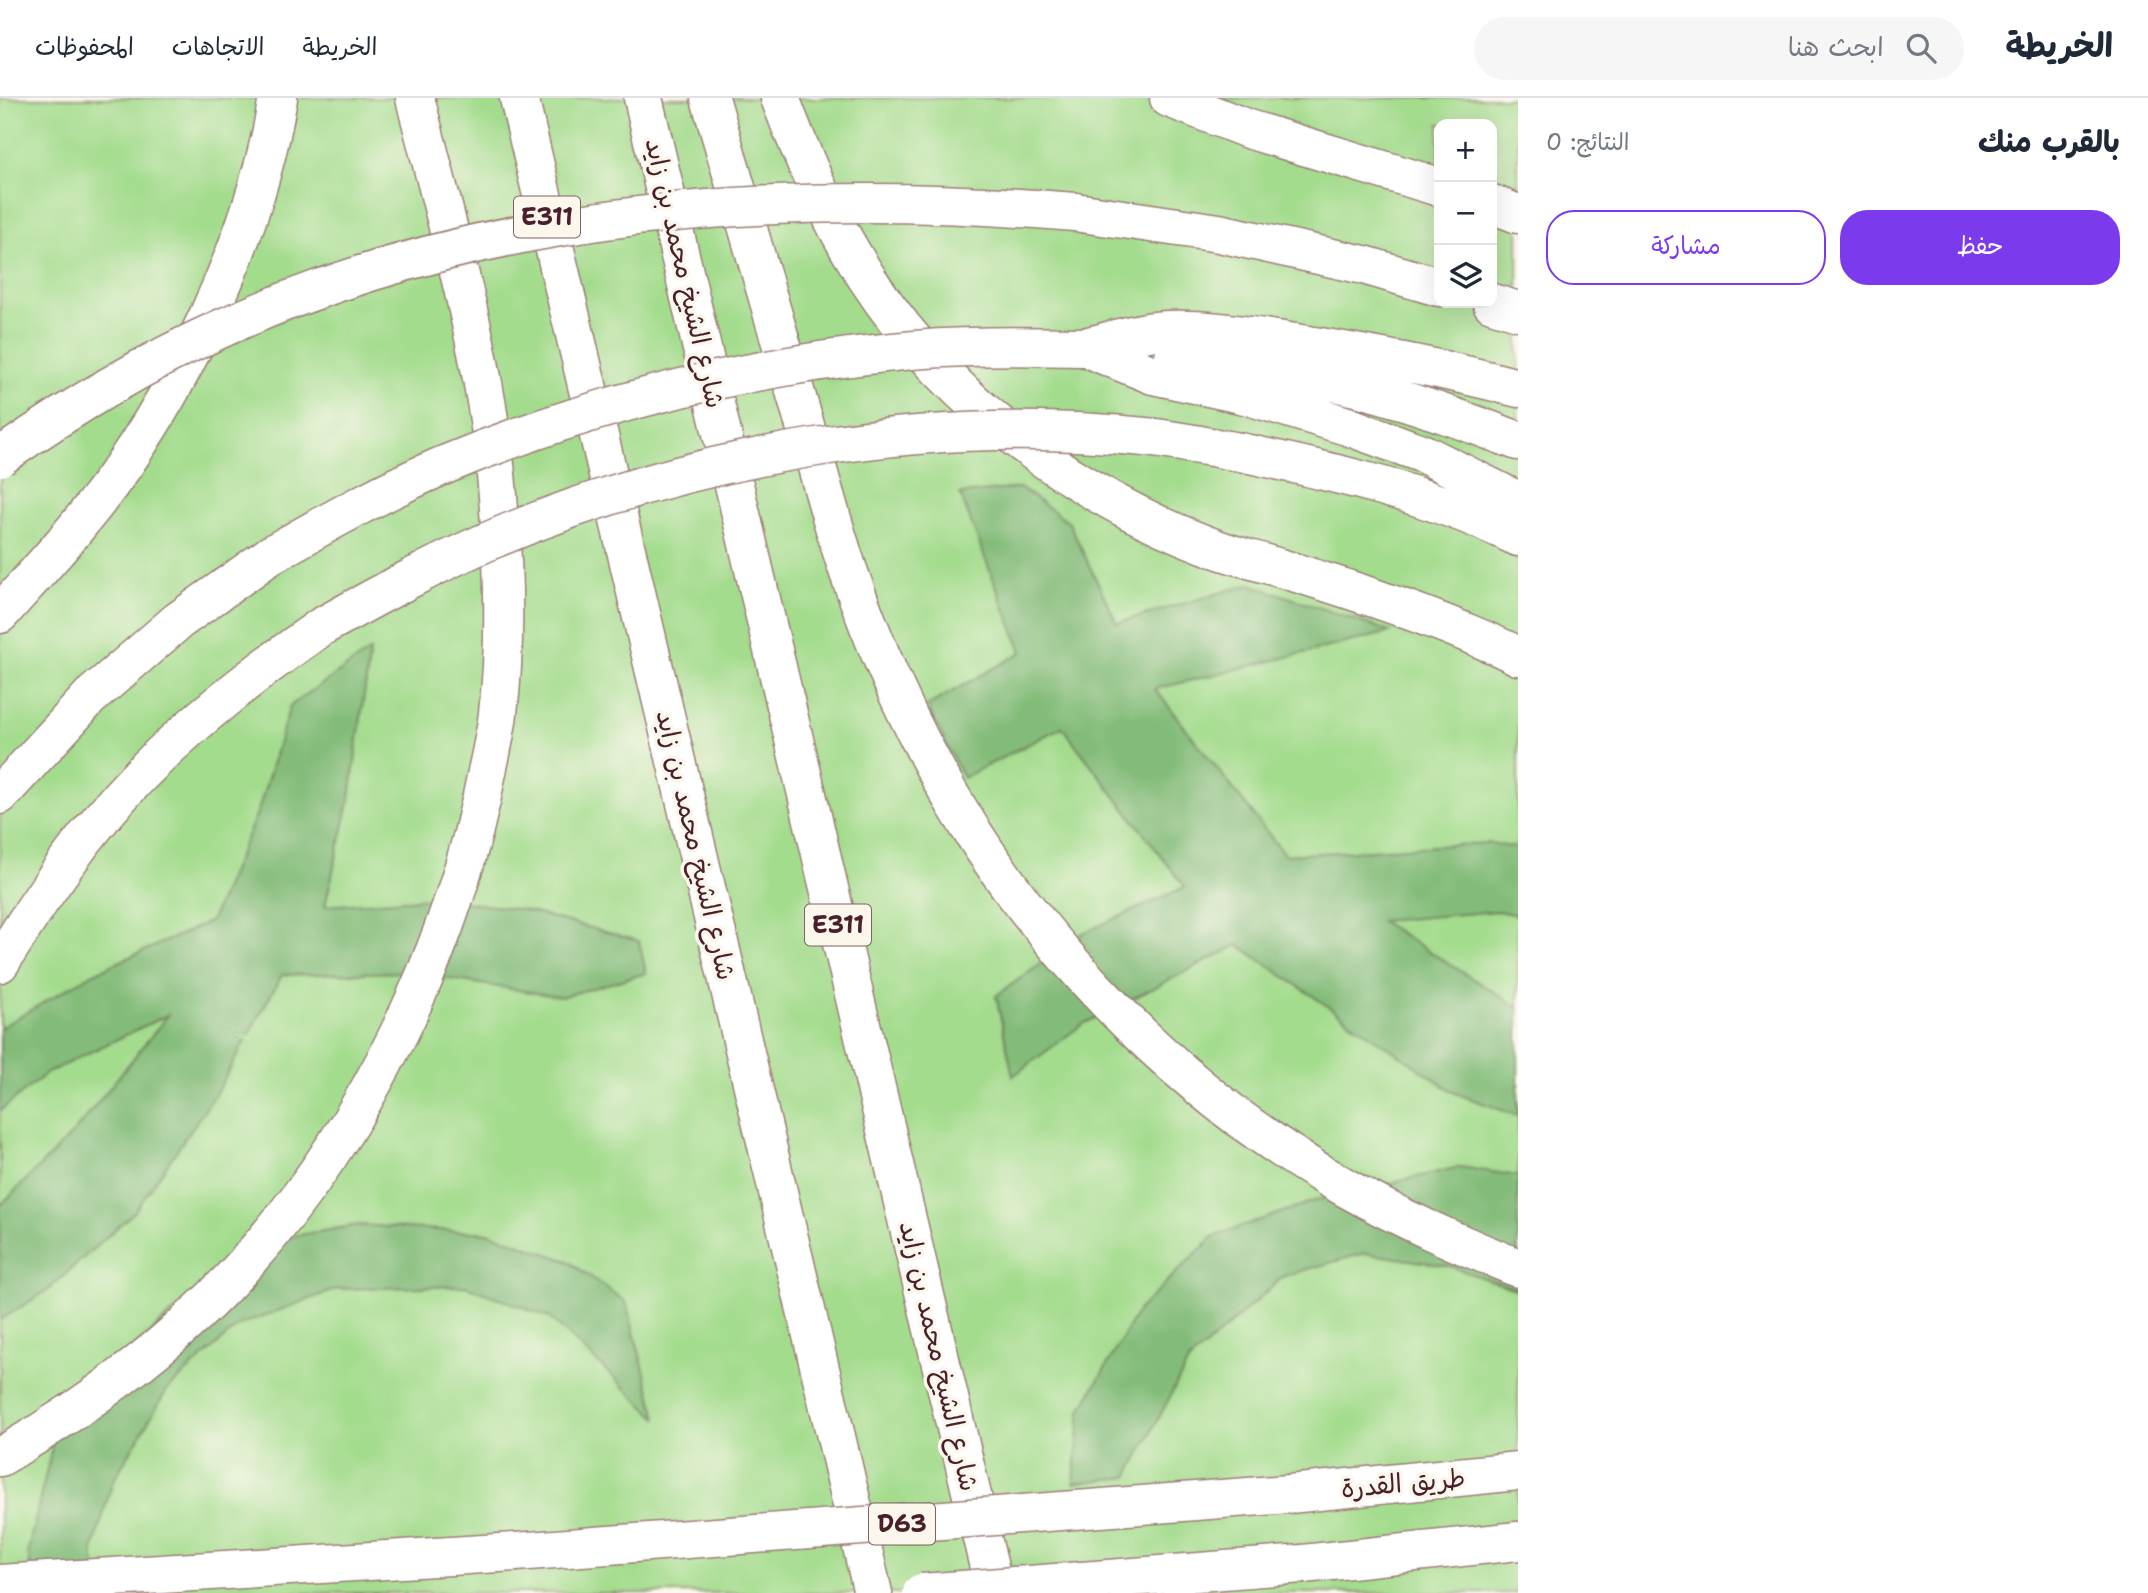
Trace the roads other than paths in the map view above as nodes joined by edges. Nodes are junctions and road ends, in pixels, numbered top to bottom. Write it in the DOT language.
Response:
graph roads {
  1 [pos="278,98"];
  2 [pos="415,98"];
  3 [pos="519,98"];
  4 [pos="643,98"];
  5 [pos="710,98"];
  6 [pos="780,98"];
  7 [pos="1170,98"];
  8 [pos="1434,185"];
  9 [pos="1497,206"];
  10 [pos="1518,214"];
  11 [pos="1434,286"];
  12 [pos="1497,305"];
  13 [pos="1518,312"];
  14 [pos="1084,347"];
  15 [pos="1251,366"];
  16 [pos="1518,388"];
  17 [pos="1518,441"];
  18 [pos="0,457"];
  19 [pos="1518,501"];
  20 [pos="1518,537"];
  21 [pos="0,614"];
  22 [pos="1518,656"];
  23 [pos="0,795"];
  24 [pos="0,963"];
  25 [pos="1518,1268"];
  26 [pos="0,1457"];
  27 [pos="1518,1471"];
  28 [pos="1518,1541"];
  29 [pos="0,1584"];
  30 [pos="873,1593"];
  31 [pos="922,1593"];
  32 [pos="995,1593"];
  1 -- 21 [label="main road"];
  2 -- 26 [label="main road"];
  3 -- 30 [label="main road, شارع الشيخ محمد بن زايد / E311"];
  4 -- 32 [label="main road, شارع الشيخ محمد بن زايد / E311"];
  5 -- 25 [label="main road"];
  6 -- 22 [label="main road"];
  7 -- 8 [label="main road"];
  9 -- 10 [label="main road"];
  11 -- 18 [label="main road, bridge"];
  12 -- 13 [label="main road"];
  14 -- 15 [label="main road"];
  14 -- 15 [label="main road"];
  14 -- 23 [label="main road, bridge"];
  15 -- 16 [label="main road"];
  15 -- 17 [label="main road"];
  15 -- 19 [label="main road"];
  20 -- 24 [label="main road, bridge"];
  27 -- 29 [label="main road, طريق القدرة / D63, bridge"];
  28 -- 31 [label="main road, bridge"];
}
